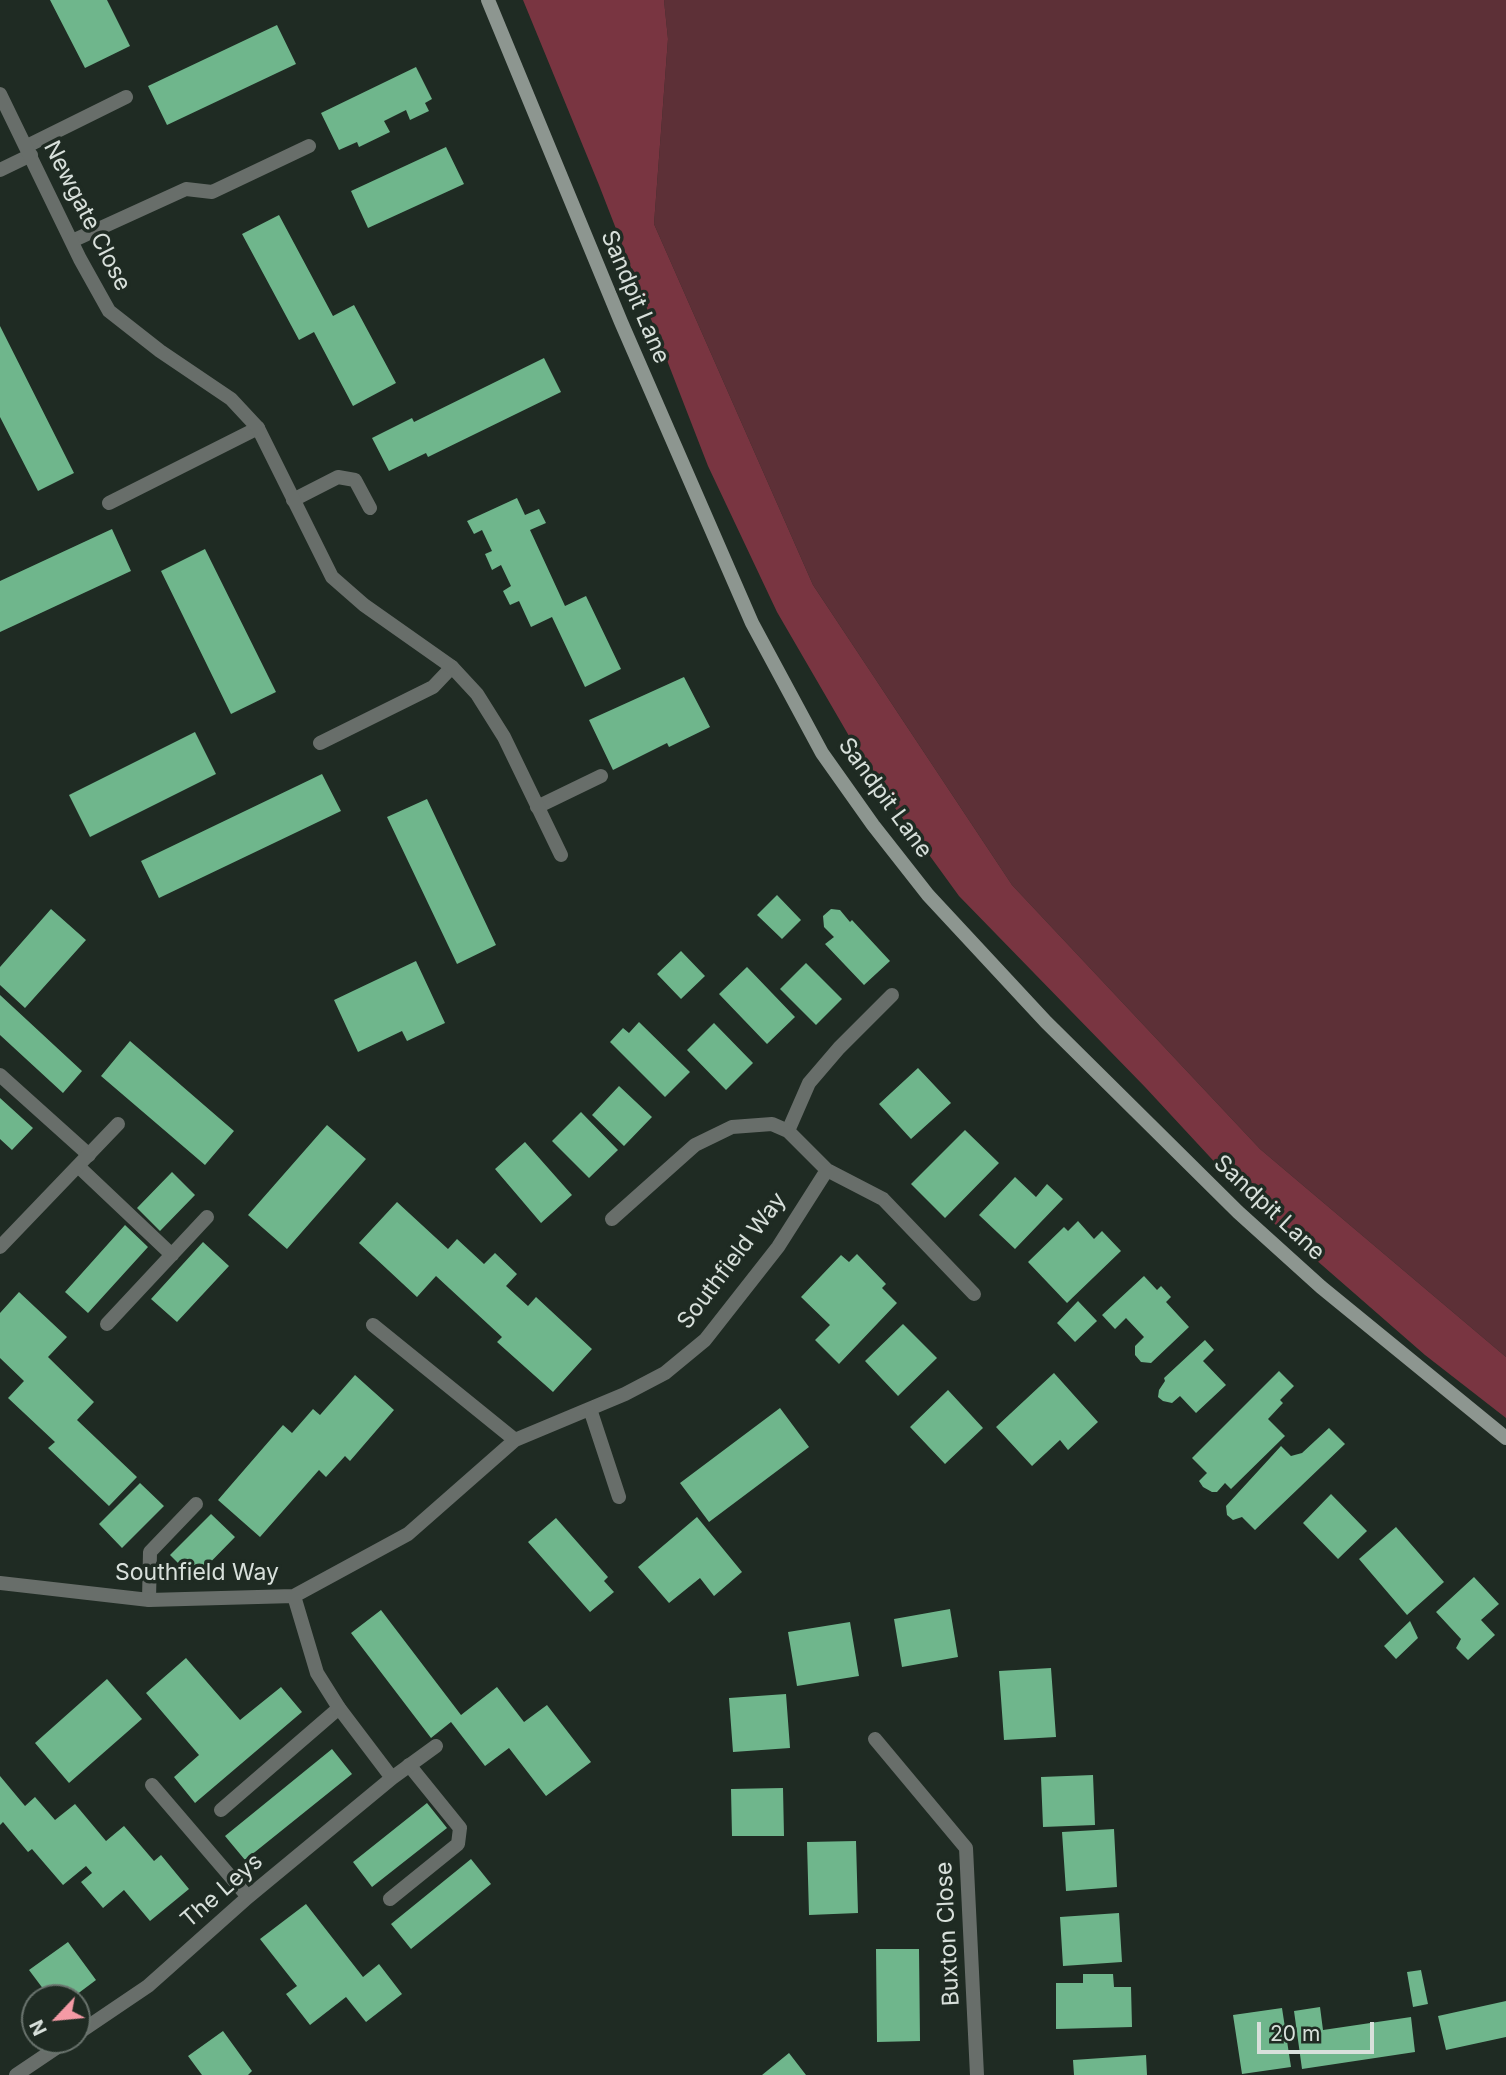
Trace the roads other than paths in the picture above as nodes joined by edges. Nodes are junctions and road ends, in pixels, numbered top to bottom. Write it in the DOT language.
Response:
graph roads {
  1 [pos="488,0"];
  2 [pos="0,94"];
  3 [pos="126,97"];
  4 [pos="309,146"];
  5 [pos="29,151"];
  6 [pos="0,170"];
  7 [pos="72,241"];
  8 [pos="258,428"];
  9 [pos="293,499"];
  10 [pos="109,502"];
  11 [pos="370,508"];
  12 [pos="452,667"];
  13 [pos="320,743"];
  14 [pos="601,776"];
  15 [pos="537,807"];
  16 [pos="561,855"];
  17 [pos="892,995"];
  18 [pos="0,1075"];
  19 [pos="118,1124"];
  20 [pos="788,1131"];
  21 [pos="89,1155"];
  22 [pos="79,1167"];
  23 [pos="827,1170"];
  24 [pos="207,1217"];
  25 [pos="612,1219"];
  26 [pos="0,1247"];
  27 [pos="172,1255"];
  28 [pos="974,1294"];
  29 [pos="107,1324"];
  30 [pos="373,1325"];
  31 [pos="590,1409"];
  32 [pos="1506,1438"];
  33 [pos="515,1440"];
  34 [pos="619,1497"];
  35 [pos="196,1504"];
  36 [pos="0,1583"];
  37 [pos="294,1596"];
  38 [pos="149,1600"];
  39 [pos="339,1708"];
  40 [pos="875,1739"];
  41 [pos="436,1746"];
  42 [pos="410,1765"];
  43 [pos="393,1778"];
  44 [pos="152,1785"];
  45 [pos="221,1810"];
  46 [pos="248,1897"];
  47 [pos="390,1899"];
  48 [pos="91,2025"];
  49 [pos="47,2054"];
  50 [pos="16,2075"];
  51 [pos="977,2075"];
  1 -- 32 [label="street, Sandpit Lane"];
  2 -- 5 [label="street, Newgate Close"];
  3 -- 5 [label="street"];
  4 -- 7 [label="street"];
  5 -- 6 [label="street"];
  5 -- 7 [label="street, Newgate Close"];
  7 -- 8 [label="street, Newgate Close"];
  8 -- 9 [label="street, Newgate Close"];
  8 -- 10 [label="street"];
  9 -- 11 [label="street"];
  9 -- 12 [label="street, Newgate Close"];
  12 -- 13 [label="street"];
  12 -- 15 [label="street, Newgate Close"];
  14 -- 15 [label="street"];
  15 -- 16 [label="street, Newgate Close"];
  17 -- 20 [label="street"];
  18 -- 21 [label="street"];
  19 -- 21 [label="street"];
  20 -- 23 [label="street"];
  20 -- 25 [label="street"];
  21 -- 22 [label="street"];
  22 -- 26 [label="street"];
  22 -- 27 [label="street"];
  23 -- 28 [label="street"];
  23 -- 31 [label="street, Southfield Way"];
  24 -- 27 [label="street"];
  27 -- 29 [label="street"];
  30 -- 33 [label="street"];
  31 -- 33 [label="street, Southfield Way"];
  31 -- 34 [label="street"];
  33 -- 37 [label="street, Southfield Way"];
  35 -- 38 [label="street"];
  36 -- 38 [label="street, Southfield Way"];
  37 -- 38 [label="street, Southfield Way"];
  37 -- 39 [label="street"];
  39 -- 43 [label="street"];
  39 -- 45 [label="street"];
  40 -- 51 [label="street, Buxton Close"];
  41 -- 42 [label="street, The Leys"];
  42 -- 43 [label="street, The Leys"];
  42 -- 47 [label="street"];
  43 -- 46 [label="street, The Leys"];
  44 -- 46 [label="street"];
  46 -- 48 [label="street, The Leys"];
  49 -- 50 [label="street"];
}
